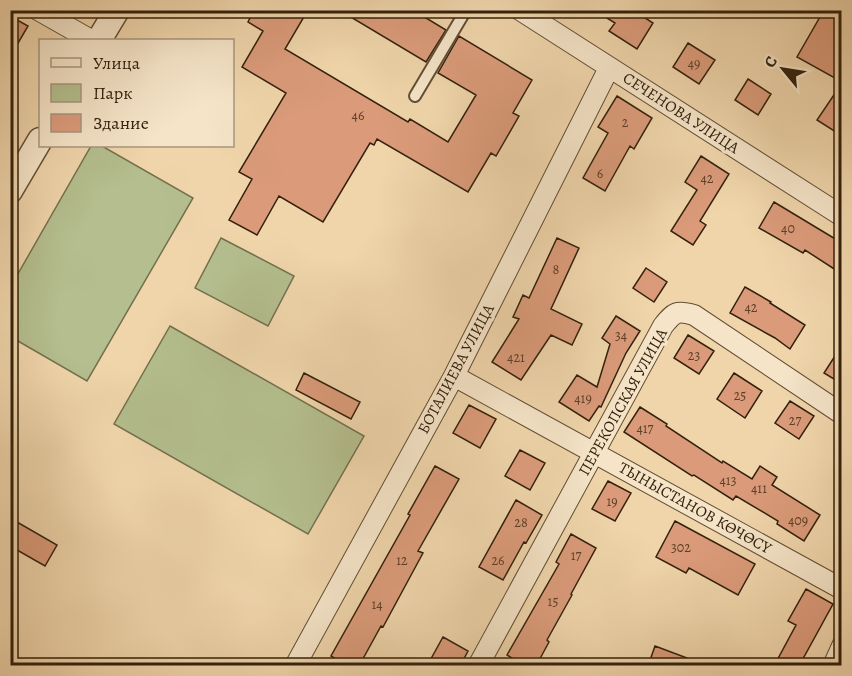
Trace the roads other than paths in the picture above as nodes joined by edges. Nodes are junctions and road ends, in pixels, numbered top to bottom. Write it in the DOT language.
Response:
graph roads {
  1 [pos="38,10"];
  2 [pos="117,10"];
  3 [pos="466,10"];
  4 [pos="520,10"];
  5 [pos="89,39"];
  6 [pos="100,39"];
  7 [pos="609,68"];
  8 [pos="415,96"];
  9 [pos="39,142"];
  10 [pos="10,191"];
  11 [pos="842,216"];
  12 [pos="453,376"];
  13 [pos="842,414"];
  14 [pos="594,453"];
  15 [pos="842,589"];
  16 [pos="842,646"];
  17 [pos="295,666"];
  18 [pos="478,666"];
  19 [pos="832,666"];
  1 -- 5 [label="street"];
  2 -- 6 [label="street"];
  3 -- 8 [label="lane"];
  4 -- 7 [label="street, СЕЧЕНОВА УЛИЦА"];
  7 -- 11 [label="street, СЕЧЕНОВА УЛИЦА"];
  7 -- 12 [label="street, БОТАЛИЕВА УЛИЦА"];
  9 -- 10 [label="street"];
  12 -- 14 [label="street, ТЫНЫСТАНОВ КӨЧӨСҮ"];
  12 -- 17 [label="street, БОТАЛИЕВА УЛИЦА"];
  13 -- 14 [label="street, ПЕРЕКОПСКАЯ УЛИЦА"];
  14 -- 15 [label="street, ТЫНЫСТАНОВ КӨЧӨСҮ"];
  14 -- 18 [label="street, ПЕРЕКОПСКАЯ УЛИЦА"];
  16 -- 19 [label="street"];
}
